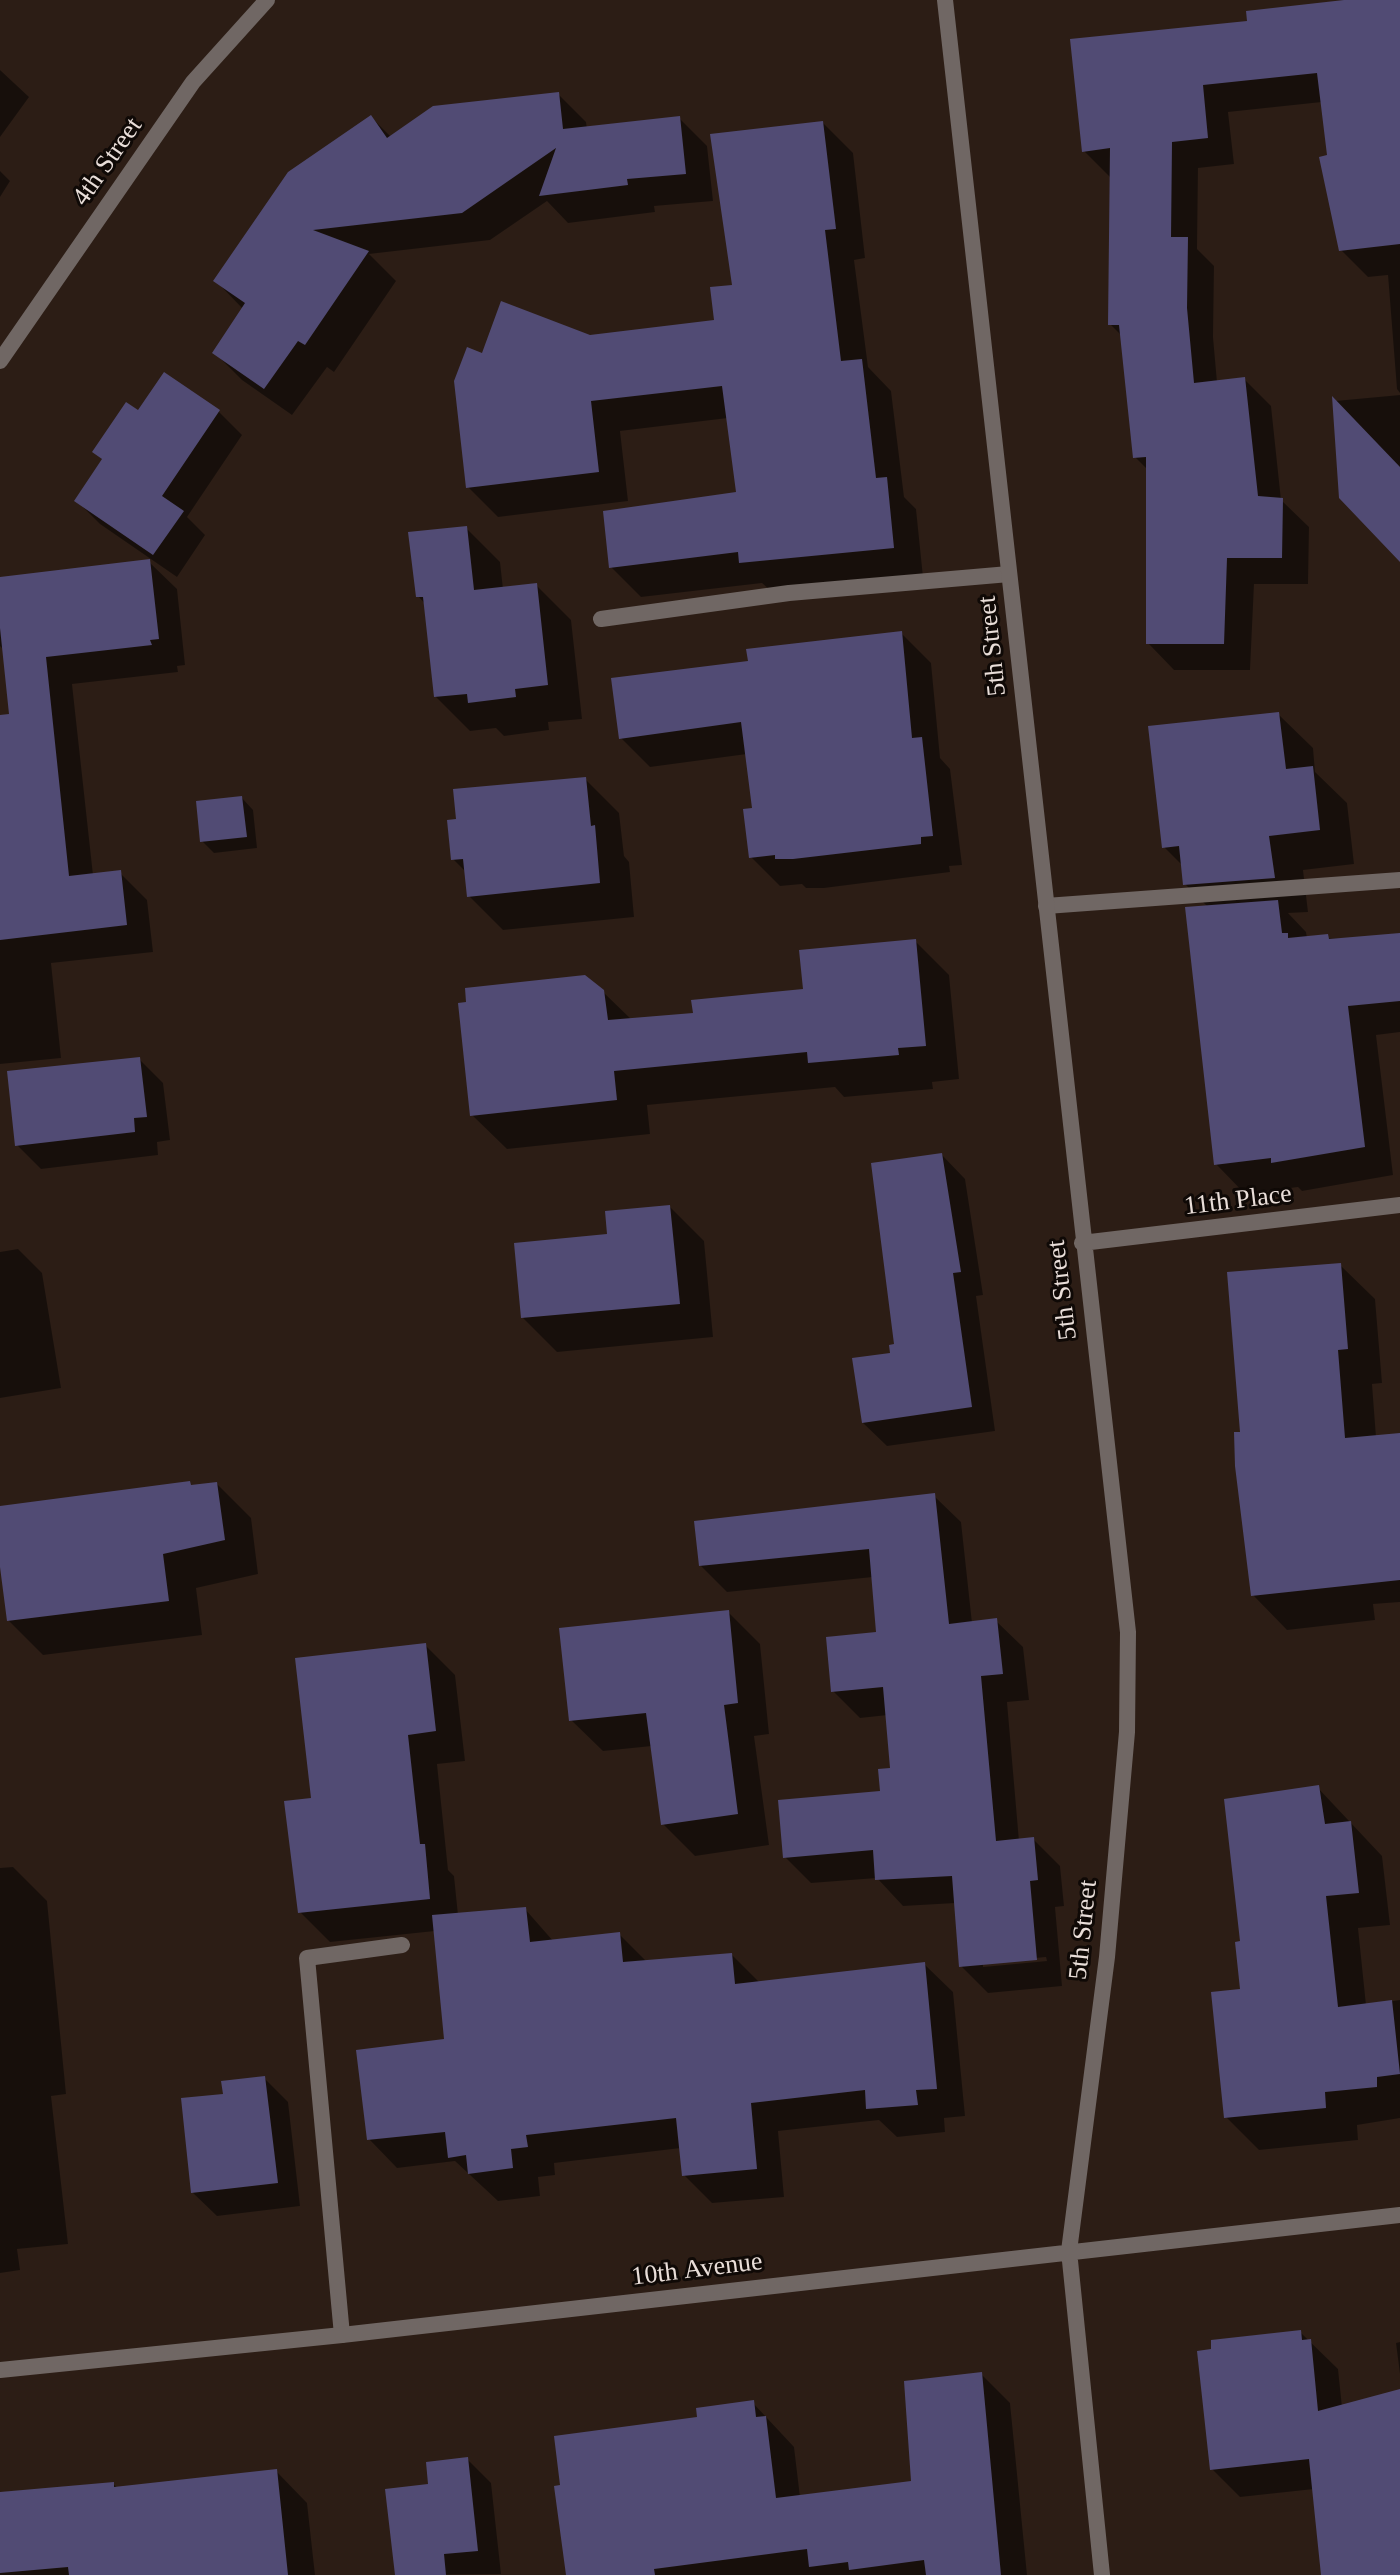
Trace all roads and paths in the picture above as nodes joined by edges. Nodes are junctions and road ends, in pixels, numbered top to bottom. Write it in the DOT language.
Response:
graph roads {
  1 [pos="267,0"];
  2 [pos="945,0"];
  3 [pos="0,361"];
  4 [pos="1009,574"];
  5 [pos="601,619"];
  6 [pos="1400,880"];
  7 [pos="1046,906"];
  8 [pos="1400,1205"];
  9 [pos="1082,1243"];
  10 [pos="402,1945"];
  11 [pos="1400,2215"];
  12 [pos="1069,2251"];
  13 [pos="342,2335"];
  14 [pos="0,2370"];
  15 [pos="1102,2575"];
  1 -- 3 [label="street, 4th Street"];
  2 -- 4 [label="street, 5th Street"];
  4 -- 5 [label="street"];
  4 -- 7 [label="street, 5th Street"];
  6 -- 7 [label="street"];
  7 -- 9 [label="street, 5th Street"];
  8 -- 9 [label="street, 11th Place"];
  9 -- 12 [label="street, 5th Street"];
  10 -- 13 [label="street"];
  11 -- 12 [label="street, 10th Avenue"];
  12 -- 13 [label="street, 10th Avenue"];
  12 -- 15 [label="street, 5th Street"];
  13 -- 14 [label="street, 10th Avenue"];
}
